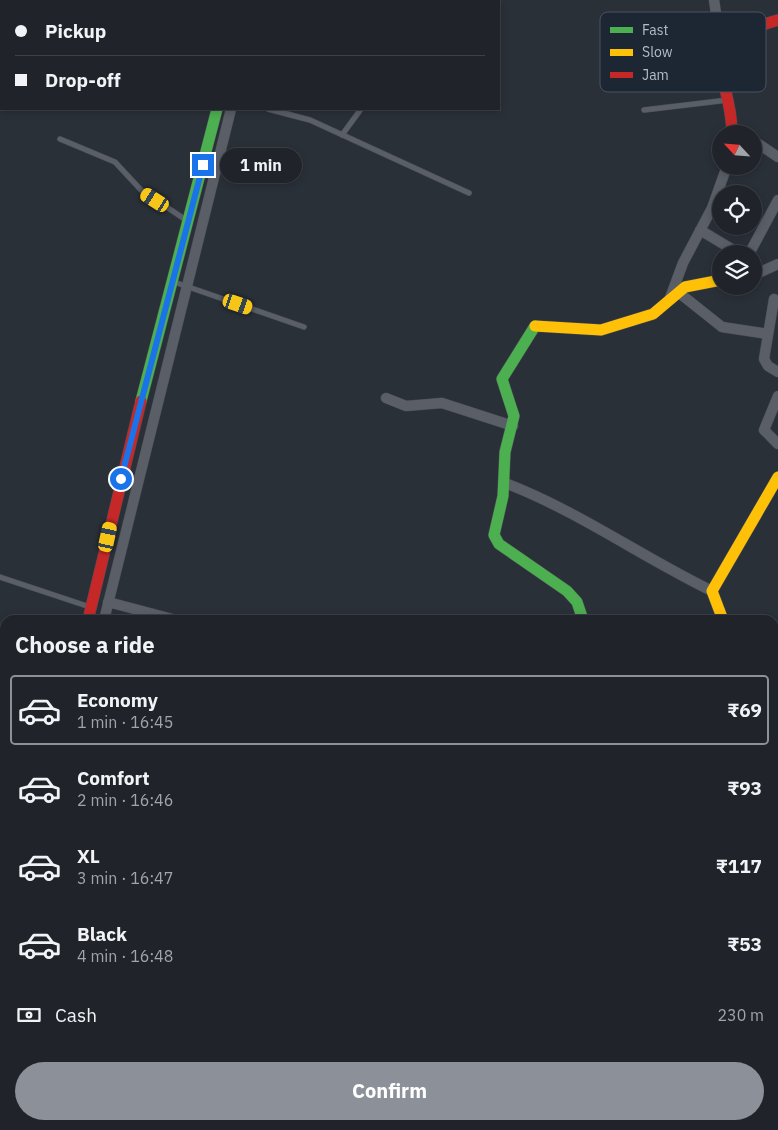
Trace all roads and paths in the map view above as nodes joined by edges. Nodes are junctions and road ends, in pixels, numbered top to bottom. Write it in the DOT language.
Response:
graph roads {
  1 [pos="778,20"];
  2 [pos="766,24"];
  3 [pos="726,92"];
  4 [pos="728,100"];
  5 [pos="217,110"];
  6 [pos="231,110"];
  7 [pos="272,110"];
  8 [pos="360,110"];
  9 [pos="644,110"];
  10 [pos="732,125"];
  11 [pos="342,135"];
  12 [pos="60,140"];
  13 [pos="762,146"];
  14 [pos="778,157"];
  15 [pos="724,175"];
  16 [pos="469,193"];
  17 [pos="778,200"];
  18 [pos="189,222"];
  19 [pos="700,230"];
  20 [pos="725,245"];
  21 [pos="754,245"];
  22 [pos="778,264"];
  23 [pos="762,271"];
  24 [pos="174,282"];
  25 [pos="712,282"];
  26 [pos="188,286"];
  27 [pos="674,296"];
  28 [pos="774,299"];
  29 [pos="304,327"];
  30 [pos="768,334"];
  31 [pos="152,365"];
  32 [pos="167,369"];
  33 [pos="778,372"];
  34 [pos="778,396"];
  35 [pos="386,398"];
  36 [pos="513,426"];
  37 [pos="778,444"];
  38 [pos="778,477"];
  39 [pos="505,483"];
  40 [pos="0,577"];
  41 [pos="712,591"];
  42 [pos="108,602"];
  43 [pos="91,608"];
  44 [pos="89,615"];
  45 [pos="105,615"];
  46 [pos="157,615"];
  47 [pos="581,615"];
  48 [pos="721,615"];
  1 -- 2 [label="main road"];
  3 -- 4 [label="main road"];
  4 -- 9 [label="lane"];
  4 -- 10 [label="main road"];
  5 -- 18 [label="main road"];
  6 -- 26 [label="street"];
  7 -- 11 [label="lane"];
  8 -- 11 [label="lane"];
  11 -- 16 [label="lane"];
  12 -- 18 [label="lane"];
  13 -- 14 [label="street"];
  15 -- 19 [label="street"];
  17 -- 21 [label="street"];
  18 -- 24 [label="main road"];
  19 -- 20 [label="street"];
  19 -- 27 [label="street"];
  22 -- 23 [label="street"];
  24 -- 26 [label="lane"];
  24 -- 31 [label="main road"];
  25 -- 27 [label="main road"];
  26 -- 29 [label="lane"];
  26 -- 32 [label="street"];
  27 -- 30 [label="street"];
  27 -- 36 [label="main road"];
  28 -- 30 [label="street"];
  30 -- 33 [label="street"];
  31 -- 32 [label="lane"];
  31 -- 43 [label="main road"];
  32 -- 42 [label="street"];
  34 -- 37 [label="street"];
  35 -- 36 [label="street"];
  36 -- 39 [label="main road"];
  38 -- 41 [label="main road"];
  39 -- 41 [label="street"];
  39 -- 47 [label="main road"];
  40 -- 43 [label="lane"];
  41 -- 48 [label="main road"];
  42 -- 45 [label="street"];
  42 -- 46 [label="street"];
  43 -- 44 [label="main road"];
}
